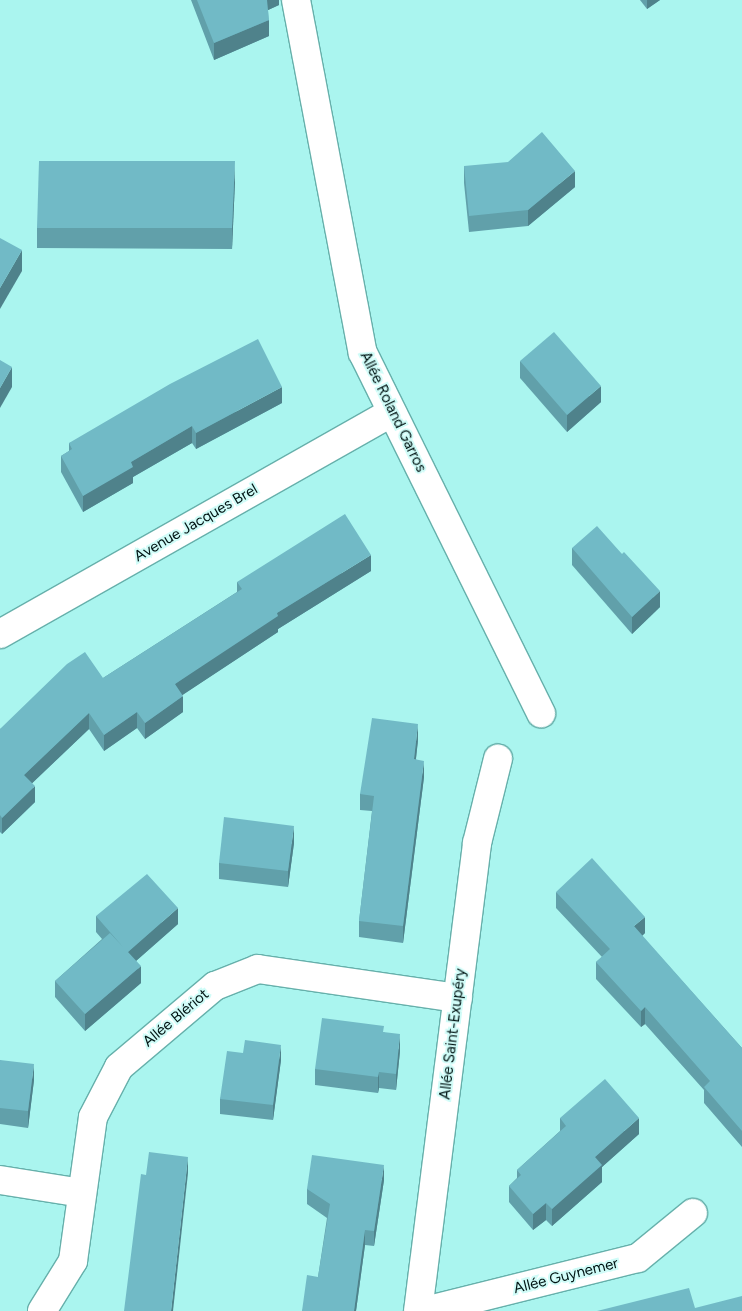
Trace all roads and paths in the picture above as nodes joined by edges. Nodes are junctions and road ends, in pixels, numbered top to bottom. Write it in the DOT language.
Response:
graph roads {
  1 [pos="296,0"];
  2 [pos="392,412"];
  3 [pos="0,634"];
  4 [pos="541,712"];
  5 [pos="498,759"];
  6 [pos="458,998"];
  7 [pos="0,1180"];
  8 [pos="82,1193"];
  9 [pos="693,1213"];
  10 [pos="42,1311"];
  11 [pos="418,1311"];
  12 [pos="425,1311"];
  1 -- 2 [label="street, Allée Roland Garros"];
  2 -- 3 [label="street, Avenue Jacques Brel"];
  2 -- 4 [label="street, Allée Roland Garros"];
  5 -- 6 [label="street, Allée Saint-Exupéry"];
  6 -- 8 [label="street, Allée Blériot"];
  6 -- 11 [label="street, Allée Saint-Exupéry"];
  7 -- 8 [label="street"];
  8 -- 10 [label="street, Allée Blériot"];
  9 -- 12 [label="street, Allée Guynemer"];
}
